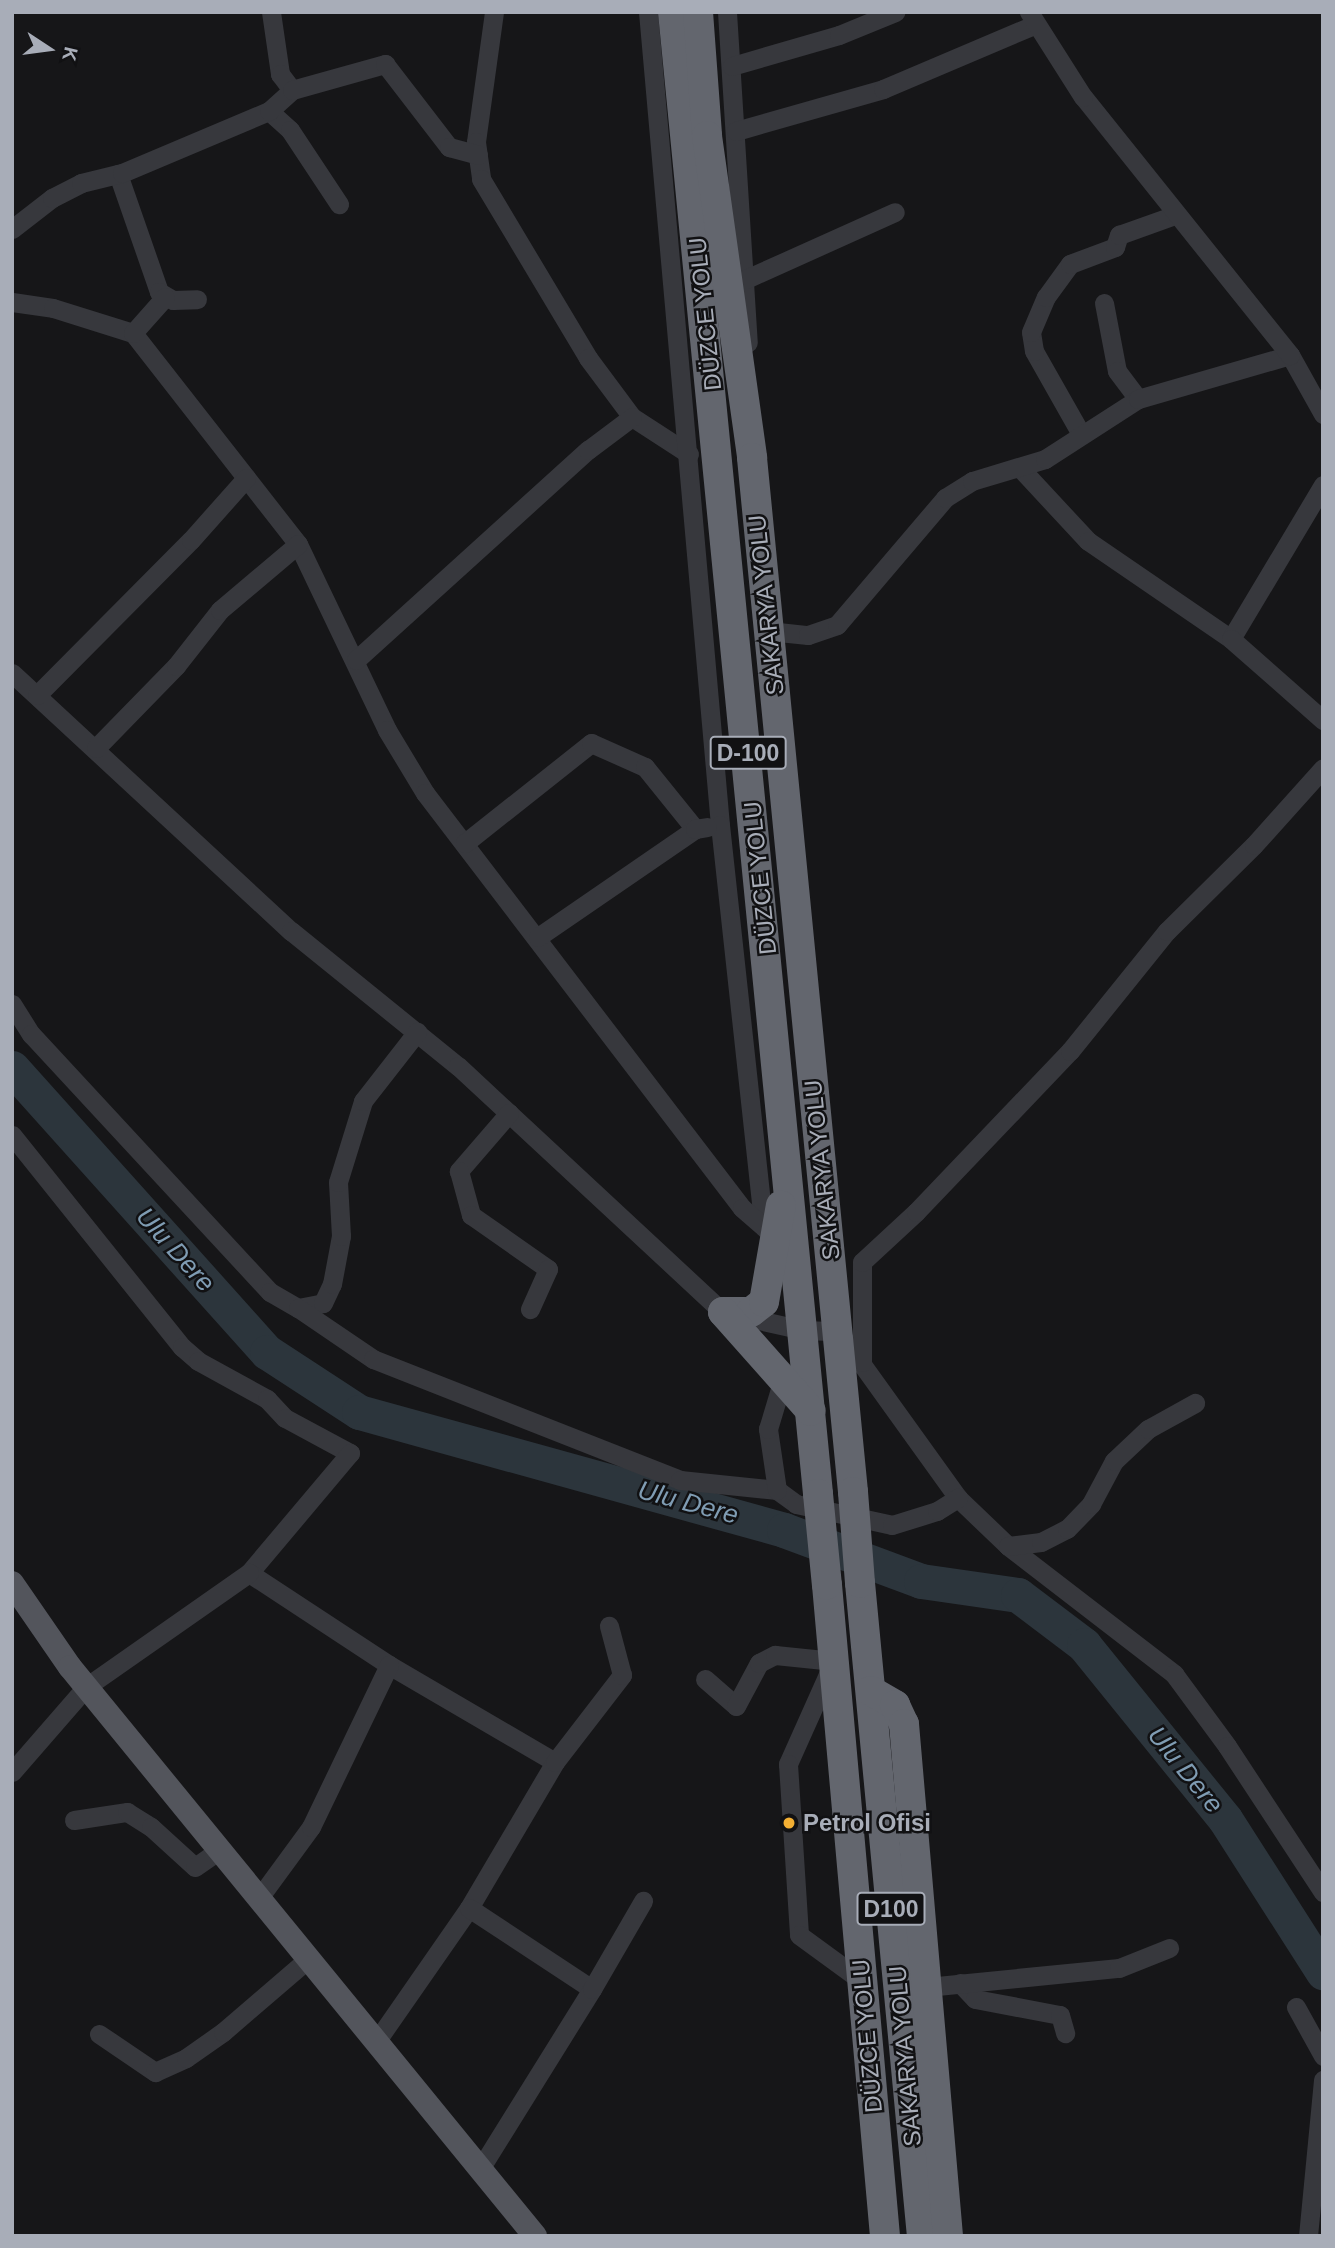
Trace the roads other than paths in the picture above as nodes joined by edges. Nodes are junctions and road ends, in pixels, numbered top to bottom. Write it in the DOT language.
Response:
graph roads {
  1 [pos="271,12"];
  2 [pos="494,12"];
  3 [pos="648,12"];
  4 [pos="673,12"];
  5 [pos="698,12"];
  6 [pos="727,12"];
  7 [pos="895,12"];
  8 [pos="1032,18"];
  9 [pos="732,66"];
  10 [pos="292,90"];
  11 [pos="269,111"];
  12 [pos="736,131"];
  13 [pos="478,155"];
  14 [pos="118,174"];
  15 [pos="339,204"];
  16 [pos="895,212"];
  17 [pos="1175,215"];
  18 [pos="12,229"];
  19 [pos="746,279"];
  20 [pos="165,297"];
  21 [pos="197,299"];
  22 [pos="12,302"];
  23 [pos="1104,303"];
  24 [pos="133,332"];
  25 [pos="1290,355"];
  26 [pos="1138,399"];
  27 [pos="1323,414"];
  28 [pos="632,417"];
  29 [pos="1081,434"];
  30 [pos="689,454"];
  31 [pos="752,458"];
  32 [pos="1021,469"];
  33 [pos="246,478"];
  34 [pos="1323,485"];
  35 [pos="298,544"];
  36 [pos="769,631"];
  37 [pos="1231,639"];
  38 [pos="356,660"];
  39 [pos="12,673"];
  40 [pos="37,695"];
  41 [pos="1323,720"];
  42 [pos="96,748"];
  43 [pos="1323,768"];
  44 [pos="720,825"];
  45 [pos="695,829"];
  46 [pos="465,843"];
  47 [pos="538,937"];
  48 [pos="12,1004"];
  49 [pos="417,1032"];
  50 [pos="509,1113"];
  51 [pos="12,1135"];
  52 [pos="789,1163"];
  53 [pos="770,1233"];
  54 [pos="797,1261"];
  55 [pos="298,1308"];
  56 [pos="530,1309"];
  57 [pos="723,1312"];
  58 [pos="803,1329"];
  59 [pos="838,1331"];
  60 [pos="862,1362"];
  61 [pos="783,1380"];
  62 [pos="1195,1403"];
  63 [pos="811,1411"];
  64 [pos="777,1490"];
  65 [pos="853,1492"];
  66 [pos="818,1494"];
  67 [pos="958,1498"];
  68 [pos="1008,1546"];
  69 [pos="249,1573"];
  70 [pos="12,1583"];
  71 [pos="609,1626"];
  72 [pos="834,1661"];
  73 [pos="389,1665"];
  74 [pos="705,1679"];
  75 [pos="86,1687"];
  76 [pos="871,1692"];
  77 [pos="555,1762"];
  78 [pos="12,1772"];
  79 [pos="74,1820"];
  80 [pos="219,1850"];
  81 [pos="1321,1886"];
  82 [pos="259,1898"];
  83 [pos="643,1901"];
  84 [pos="469,1908"];
  85 [pos="1169,1948"];
  86 [pos="308,1959"];
  87 [pos="862,1981"];
  88 [pos="960,1983"];
  89 [pos="928,1987"];
  90 [pos="592,1989"];
  91 [pos="1296,2007"];
  92 [pos="1065,2033"];
  93 [pos="99,2034"];
  94 [pos="376,2042"];
  95 [pos="1323,2056"];
  96 [pos="1323,2081"];
  97 [pos="480,2169"];
  98 [pos="535,2236"];
  99 [pos="885,2236"];
  100 [pos="922,2236"];
  101 [pos="948,2236"];
  102 [pos="1308,2236"];
  1 -- 10 [label="street"];
  2 -- 13 [label="street"];
  3 -- 30 [label="street"];
  4 -- 52 [label="highway, DÜZCE YOLU / D-100"];
  5 -- 31 [label="highway, SAKARYA YOLU / D-100"];
  6 -- 9 [label="street"];
  7 -- 9 [label="street"];
  8 -- 12 [label="street"];
  8 -- 17 [label="street"];
  9 -- 12 [label="street"];
  10 -- 11 [label="street"];
  10 -- 13 [label="street"];
  11 -- 14 [label="street"];
  11 -- 15 [label="street"];
  12 -- 19 [label="street"];
  13 -- 28 [label="street"];
  14 -- 18 [label="street"];
  14 -- 20 [label="street"];
  16 -- 19 [label="street"];
  17 -- 25 [label="street"];
  17 -- 29 [label="street"];
  19 -- 31 [label="street"];
  20 -- 21 [label="street"];
  20 -- 24 [label="street"];
  22 -- 24 [label="street"];
  23 -- 26 [label="street"];
  24 -- 33 [label="street"];
  25 -- 26 [label="street"];
  25 -- 27 [label="street"];
  26 -- 29 [label="street"];
  28 -- 30 [label="street"];
  28 -- 38 [label="street"];
  29 -- 32 [label="street"];
  30 -- 44 [label="street"];
  31 -- 36 [label="highway, SAKARYA YOLU / D-100"];
  32 -- 36 [label="street"];
  32 -- 37 [label="street"];
  33 -- 35 [label="street"];
  33 -- 40 [label="street"];
  34 -- 37 [label="street"];
  35 -- 38 [label="street"];
  35 -- 42 [label="street"];
  36 -- 59 [label="highway, SAKARYA YOLU / D-100"];
  37 -- 41 [label="street"];
  38 -- 46 [label="street"];
  39 -- 40 [label="street"];
  40 -- 42 [label="street"];
  42 -- 49 [label="street"];
  43 -- 60 [label="street"];
  44 -- 45 [label="street"];
  44 -- 53 [label="street"];
  45 -- 46 [label="street"];
  45 -- 47 [label="street"];
  46 -- 47 [label="street"];
  47 -- 53 [label="street"];
  48 -- 55 [label="street"];
  49 -- 50 [label="street"];
  49 -- 55 [label="street"];
  50 -- 56 [label="street"];
  50 -- 57 [label="street"];
  51 -- 69 [label="street"];
  52 -- 53 [label="highway"];
  52 -- 54 [label="highway, DÜZCE YOLU / D-100"];
  53 -- 54 [label="street"];
  53 -- 57 [label="highway"];
  54 -- 58 [label="highway, DÜZCE YOLU / D-100"];
  55 -- 64 [label="street"];
  57 -- 58 [label="street"];
  57 -- 61 [label="highway"];
  58 -- 59 [label="street"];
  58 -- 63 [label="highway, DÜZCE YOLU / D-100"];
  59 -- 60 [label="street"];
  59 -- 65 [label="highway, SAKARYA YOLU / D-100"];
  60 -- 67 [label="street"];
  61 -- 63 [label="highway"];
  61 -- 64 [label="street"];
  62 -- 68 [label="street"];
  63 -- 66 [label="highway, DÜZCE YOLU / D-100"];
  64 -- 67 [label="street"];
  65 -- 76 [label="highway, SAKARYA YOLU / D100, bridge"];
  66 -- 72 [label="highway, DÜZCE YOLU / D100, bridge"];
  67 -- 68 [label="street"];
  68 -- 81 [label="street"];
  69 -- 73 [label="street"];
  69 -- 75 [label="street"];
  70 -- 75 [label="main road"];
  71 -- 77 [label="street"];
  72 -- 74 [label="street"];
  72 -- 87 [label="highway, DÜZCE YOLU / D100"];
  72 -- 87 [label="street"];
  73 -- 77 [label="street"];
  73 -- 82 [label="street"];
  75 -- 78 [label="street"];
  75 -- 80 [label="main road"];
  76 -- 89 [label="highway"];
  76 -- 100 [label="highway, SAKARYA YOLU / D100"];
  77 -- 84 [label="street"];
  79 -- 80 [label="street"];
  80 -- 82 [label="main road"];
  82 -- 86 [label="main road"];
  83 -- 90 [label="street"];
  84 -- 90 [label="street"];
  84 -- 94 [label="street"];
  85 -- 88 [label="street"];
  86 -- 93 [label="street"];
  86 -- 94 [label="main road"];
  87 -- 99 [label="highway, DÜZCE YOLU / D100"];
  88 -- 89 [label="street"];
  88 -- 92 [label="street"];
  89 -- 101 [label="highway"];
  90 -- 97 [label="street"];
  91 -- 95 [label="street"];
  94 -- 97 [label="main road"];
  96 -- 102 [label="street"];
  97 -- 98 [label="main road"];
}
